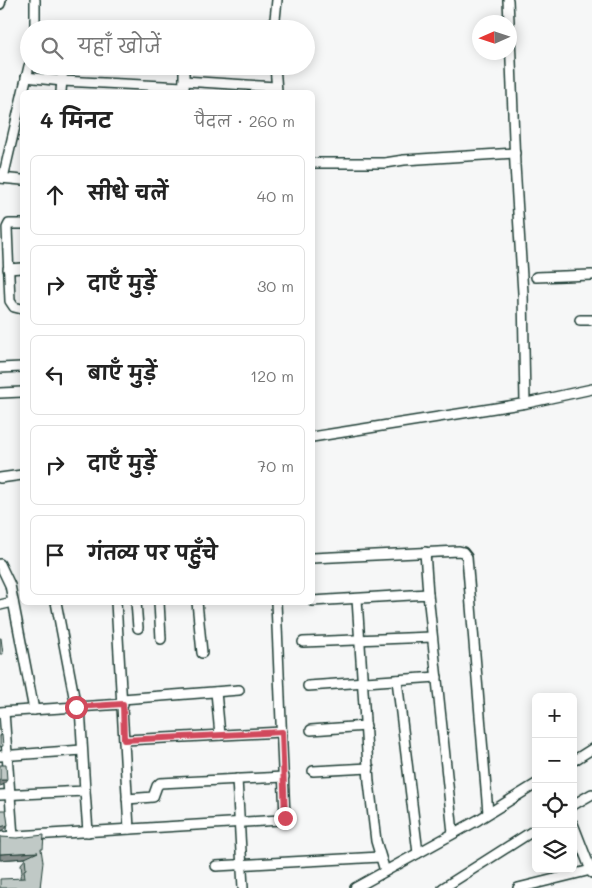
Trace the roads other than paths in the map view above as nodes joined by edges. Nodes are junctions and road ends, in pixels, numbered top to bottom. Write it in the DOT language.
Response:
graph roads {
  1 [pos="1,0"];
  2 [pos="35,0"];
  3 [pos="277,0"];
  4 [pos="508,0"];
  5 [pos="0,4"];
  6 [pos="509,15"];
  7 [pos="35,20"];
  8 [pos="276,20"];
  9 [pos="511,60"];
  10 [pos="62,75"];
  11 [pos="275,75"];
  12 [pos="26,77"];
  13 [pos="62,81"];
  14 [pos="184,87"];
  15 [pos="23,90"];
  16 [pos="61,90"];
  17 [pos="276,90"];
  18 [pos="20,102"];
  19 [pos="514,152"];
  20 [pos="315,163"];
  21 [pos="2,178"];
  22 [pos="20,180"];
  23 [pos="20,224"];
  24 [pos="20,268"];
  25 [pos="8,269"];
  26 [pos="592,275"];
  27 [pos="536,277"];
  28 [pos="20,309"];
  29 [pos="580,320"];
  30 [pos="592,320"];
  31 [pos="20,367"];
  32 [pos="0,368"];
  33 [pos="592,389"];
  34 [pos="20,392"];
  35 [pos="0,393"];
  36 [pos="525,403"];
  37 [pos="315,437"];
  38 [pos="20,475"];
  39 [pos="0,478"];
  40 [pos="425,552"];
  41 [pos="315,558"];
  42 [pos="0,564"];
  43 [pos="428,594"];
  44 [pos="358,599"];
  45 [pos="315,600"];
  46 [pos="13,602"];
  47 [pos="0,605"];
  48 [pos="57,605"];
  49 [pos="116,605"];
  50 [pos="136,605"];
  51 [pos="158,605"];
  52 [pos="196,605"];
  53 [pos="276,605"];
  54 [pos="138,628"];
  55 [pos="432,637"];
  56 [pos="161,639"];
  57 [pos="360,639"];
  58 [pos="303,642"];
  59 [pos="202,653"];
  60 [pos="436,678"];
  61 [pos="397,680"];
  62 [pos="364,682"];
  63 [pos="308,686"];
  64 [pos="239,690"];
  65 [pos="216,692"];
  66 [pos="122,702"];
  67 [pos="78,707"];
  68 [pos="34,710"];
  69 [pos="2,712"];
  70 [pos="366,726"];
  71 [pos="311,730"];
  72 [pos="282,732"];
  73 [pos="220,736"];
  74 [pos="124,740"];
  75 [pos="82,750"];
  76 [pos="592,750"];
  77 [pos="4,756"];
  78 [pos="577,759"];
  79 [pos="369,768"];
  80 [pos="313,771"];
  81 [pos="284,777"];
  82 [pos="237,779"];
  83 [pos="532,786"];
  84 [pos="85,791"];
  85 [pos="5,794"];
  86 [pos="592,794"];
  87 [pos="128,799"];
  88 [pos="577,803"];
  89 [pos="488,813"];
  90 [pos="240,823"];
  91 [pos="574,828"];
  92 [pos="129,829"];
  93 [pos="88,832"];
  94 [pos="532,832"];
  95 [pos="453,833"];
  96 [pos="13,837"];
  97 [pos="0,838"];
  98 [pos="418,853"];
  99 [pos="380,857"];
  100 [pos="242,865"];
  101 [pos="216,866"];
  102 [pos="385,871"];
  103 [pos="591,872"];
  104 [pos="243,888"];
  105 [pos="355,888"];
  106 [pos="443,888"];
  107 [pos="518,888"];
  1 -- 5 [label="street"];
  2 -- 7 [label="street"];
  3 -- 8 [label="street"];
  4 -- 6 [label="street"];
  9 -- 19 [label="street"];
  10 -- 13 [label="street"];
  11 -- 17 [label="street"];
  12 -- 13 [label="street"];
  12 -- 15 [label="street"];
  13 -- 14 [label="street"];
  13 -- 16 [label="street"];
  14 -- 17 [label="street"];
  18 -- 21 [label="street"];
  19 -- 20 [label="street"];
  19 -- 36 [label="street"];
  21 -- 22 [label="street"];
  23 -- 25 [label="street"];
  24 -- 25 [label="street"];
  25 -- 28 [label="street"];
  26 -- 27 [label="street"];
  29 -- 30 [label="street"];
  31 -- 32 [label="street"];
  33 -- 36 [label="street"];
  34 -- 35 [label="street"];
  36 -- 37 [label="street"];
  38 -- 39 [label="street"];
  40 -- 41 [label="street"];
  40 -- 43 [label="street"];
  40 -- 89 [label="street"];
  42 -- 46 [label="street"];
  43 -- 44 [label="street"];
  43 -- 55 [label="street"];
  44 -- 45 [label="street"];
  44 -- 57 [label="street"];
  46 -- 47 [label="street"];
  46 -- 68 [label="street"];
  48 -- 67 [label="street"];
  49 -- 66 [label="street"];
  50 -- 54 [label="street"];
  51 -- 56 [label="street"];
  52 -- 59 [label="street"];
  53 -- 72 [label="street"];
  55 -- 57 [label="street"];
  55 -- 60 [label="street"];
  57 -- 58 [label="street"];
  57 -- 62 [label="street"];
  60 -- 61 [label="street"];
  60 -- 95 [label="street"];
  61 -- 62 [label="street"];
  61 -- 98 [label="street"];
  62 -- 63 [label="street"];
  62 -- 70 [label="street"];
  64 -- 65 [label="street"];
  65 -- 66 [label="street"];
  65 -- 73 [label="street"];
  66 -- 67 [label="street"];
  66 -- 74 [label="street"];
  67 -- 68 [label="street"];
  67 -- 75 [label="street"];
  68 -- 69 [label="street"];
  69 -- 77 [label="street"];
  70 -- 71 [label="street"];
  70 -- 79 [label="street"];
  72 -- 73 [label="street"];
  72 -- 81 [label="street"];
  73 -- 74 [label="street"];
  74 -- 87 [label="street"];
  75 -- 77 [label="street"];
  75 -- 84 [label="street"];
  76 -- 78 [label="street"];
  77 -- 85 [label="street"];
  79 -- 80 [label="street"];
  79 -- 99 [label="street"];
  81 -- 82 [label="street"];
  81 -- 90 [label="street"];
  82 -- 87 [label="street"];
  82 -- 90 [label="street"];
  83 -- 89 [label="street"];
  84 -- 85 [label="street"];
  84 -- 93 [label="street"];
  85 -- 96 [label="street"];
  86 -- 88 [label="street"];
  87 -- 92 [label="street"];
  89 -- 95 [label="street"];
  90 -- 92 [label="street"];
  90 -- 100 [label="street"];
  91 -- 103 [label="street"];
  92 -- 93 [label="street"];
  93 -- 96 [label="street"];
  94 -- 106 [label="street"];
  95 -- 98 [label="street"];
  96 -- 97 [label="street"];
  98 -- 102 [label="street"];
  99 -- 100 [label="street"];
  99 -- 102 [label="street"];
  100 -- 101 [label="street"];
  100 -- 104 [label="street"];
  102 -- 105 [label="street"];
  103 -- 107 [label="street"];
}
